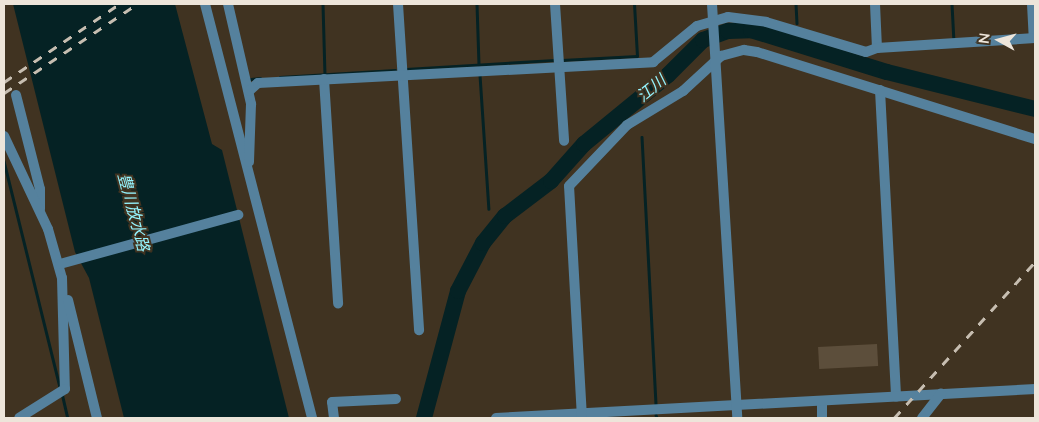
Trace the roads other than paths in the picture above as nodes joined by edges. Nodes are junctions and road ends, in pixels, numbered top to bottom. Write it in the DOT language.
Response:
graph roads {
  1 [pos="205,4"];
  2 [pos="228,4"];
  3 [pos="398,4"];
  4 [pos="555,4"];
  5 [pos="712,4"];
  6 [pos="875,4"];
  7 [pos="1032,4"];
  8 [pos="713,21"];
  9 [pos="1034,38"];
  10 [pos="877,48"];
  11 [pos="716,57"];
  12 [pos="558,65"];
  13 [pos="401,74"];
  14 [pos="324,79"];
  15 [pos="880,90"];
  16 [pos="249,91"];
  17 [pos="16,95"];
  18 [pos="4,136"];
  19 [pos="1035,139"];
  20 [pos="564,141"];
  21 [pos="248,172"];
  22 [pos="40,212"];
  23 [pos="238,215"];
  24 [pos="62,263"];
  25 [pos="62,278"];
  26 [pos="338,304"];
  27 [pos="419,330"];
  28 [pos="1035,389"];
  29 [pos="942,394"];
  30 [pos="896,397"];
  31 [pos="396,399"];
  32 [pos="822,401"];
  33 [pos="736,405"];
  34 [pos="582,416"];
  35 [pos="19,418"];
  36 [pos="97,418"];
  37 [pos="312,418"];
  38 [pos="334,418"];
  39 [pos="496,418"];
  40 [pos="502,418"];
  41 [pos="737,418"];
  42 [pos="822,418"];
  43 [pos="922,418"];
  1 -- 21 [label="street"];
  2 -- 16 [label="street"];
  3 -- 13 [label="street"];
  4 -- 12 [label="street"];
  5 -- 8 [label="street"];
  6 -- 10 [label="street"];
  7 -- 9 [label="street"];
  8 -- 10 [label="street"];
  8 -- 11 [label="street"];
  8 -- 12 [label="street"];
  9 -- 10 [label="street"];
  11 -- 15 [label="street"];
  11 -- 33 [label="street"];
  11 -- 34 [label="street"];
  12 -- 13 [label="street"];
  12 -- 20 [label="street"];
  13 -- 14 [label="street"];
  13 -- 27 [label="street"];
  14 -- 16 [label="street"];
  14 -- 26 [label="street"];
  15 -- 19 [label="street"];
  15 -- 30 [label="street"];
  16 -- 21 [label="street"];
  17 -- 22 [label="street"];
  18 -- 22 [label="street"];
  21 -- 37 [label="street"];
  22 -- 24 [label="street"];
  23 -- 24 [label="street"];
  24 -- 25 [label="street"];
  25 -- 35 [label="street"];
  25 -- 36 [label="street"];
  28 -- 29 [label="street"];
  29 -- 30 [label="street"];
  29 -- 43 [label="street"];
  30 -- 32 [label="street"];
  31 -- 38 [label="street"];
  32 -- 33 [label="street"];
  32 -- 42 [label="street"];
  33 -- 34 [label="street"];
  33 -- 41 [label="street"];
  34 -- 40 [label="street"];
  39 -- 40 [label="street"];
}
